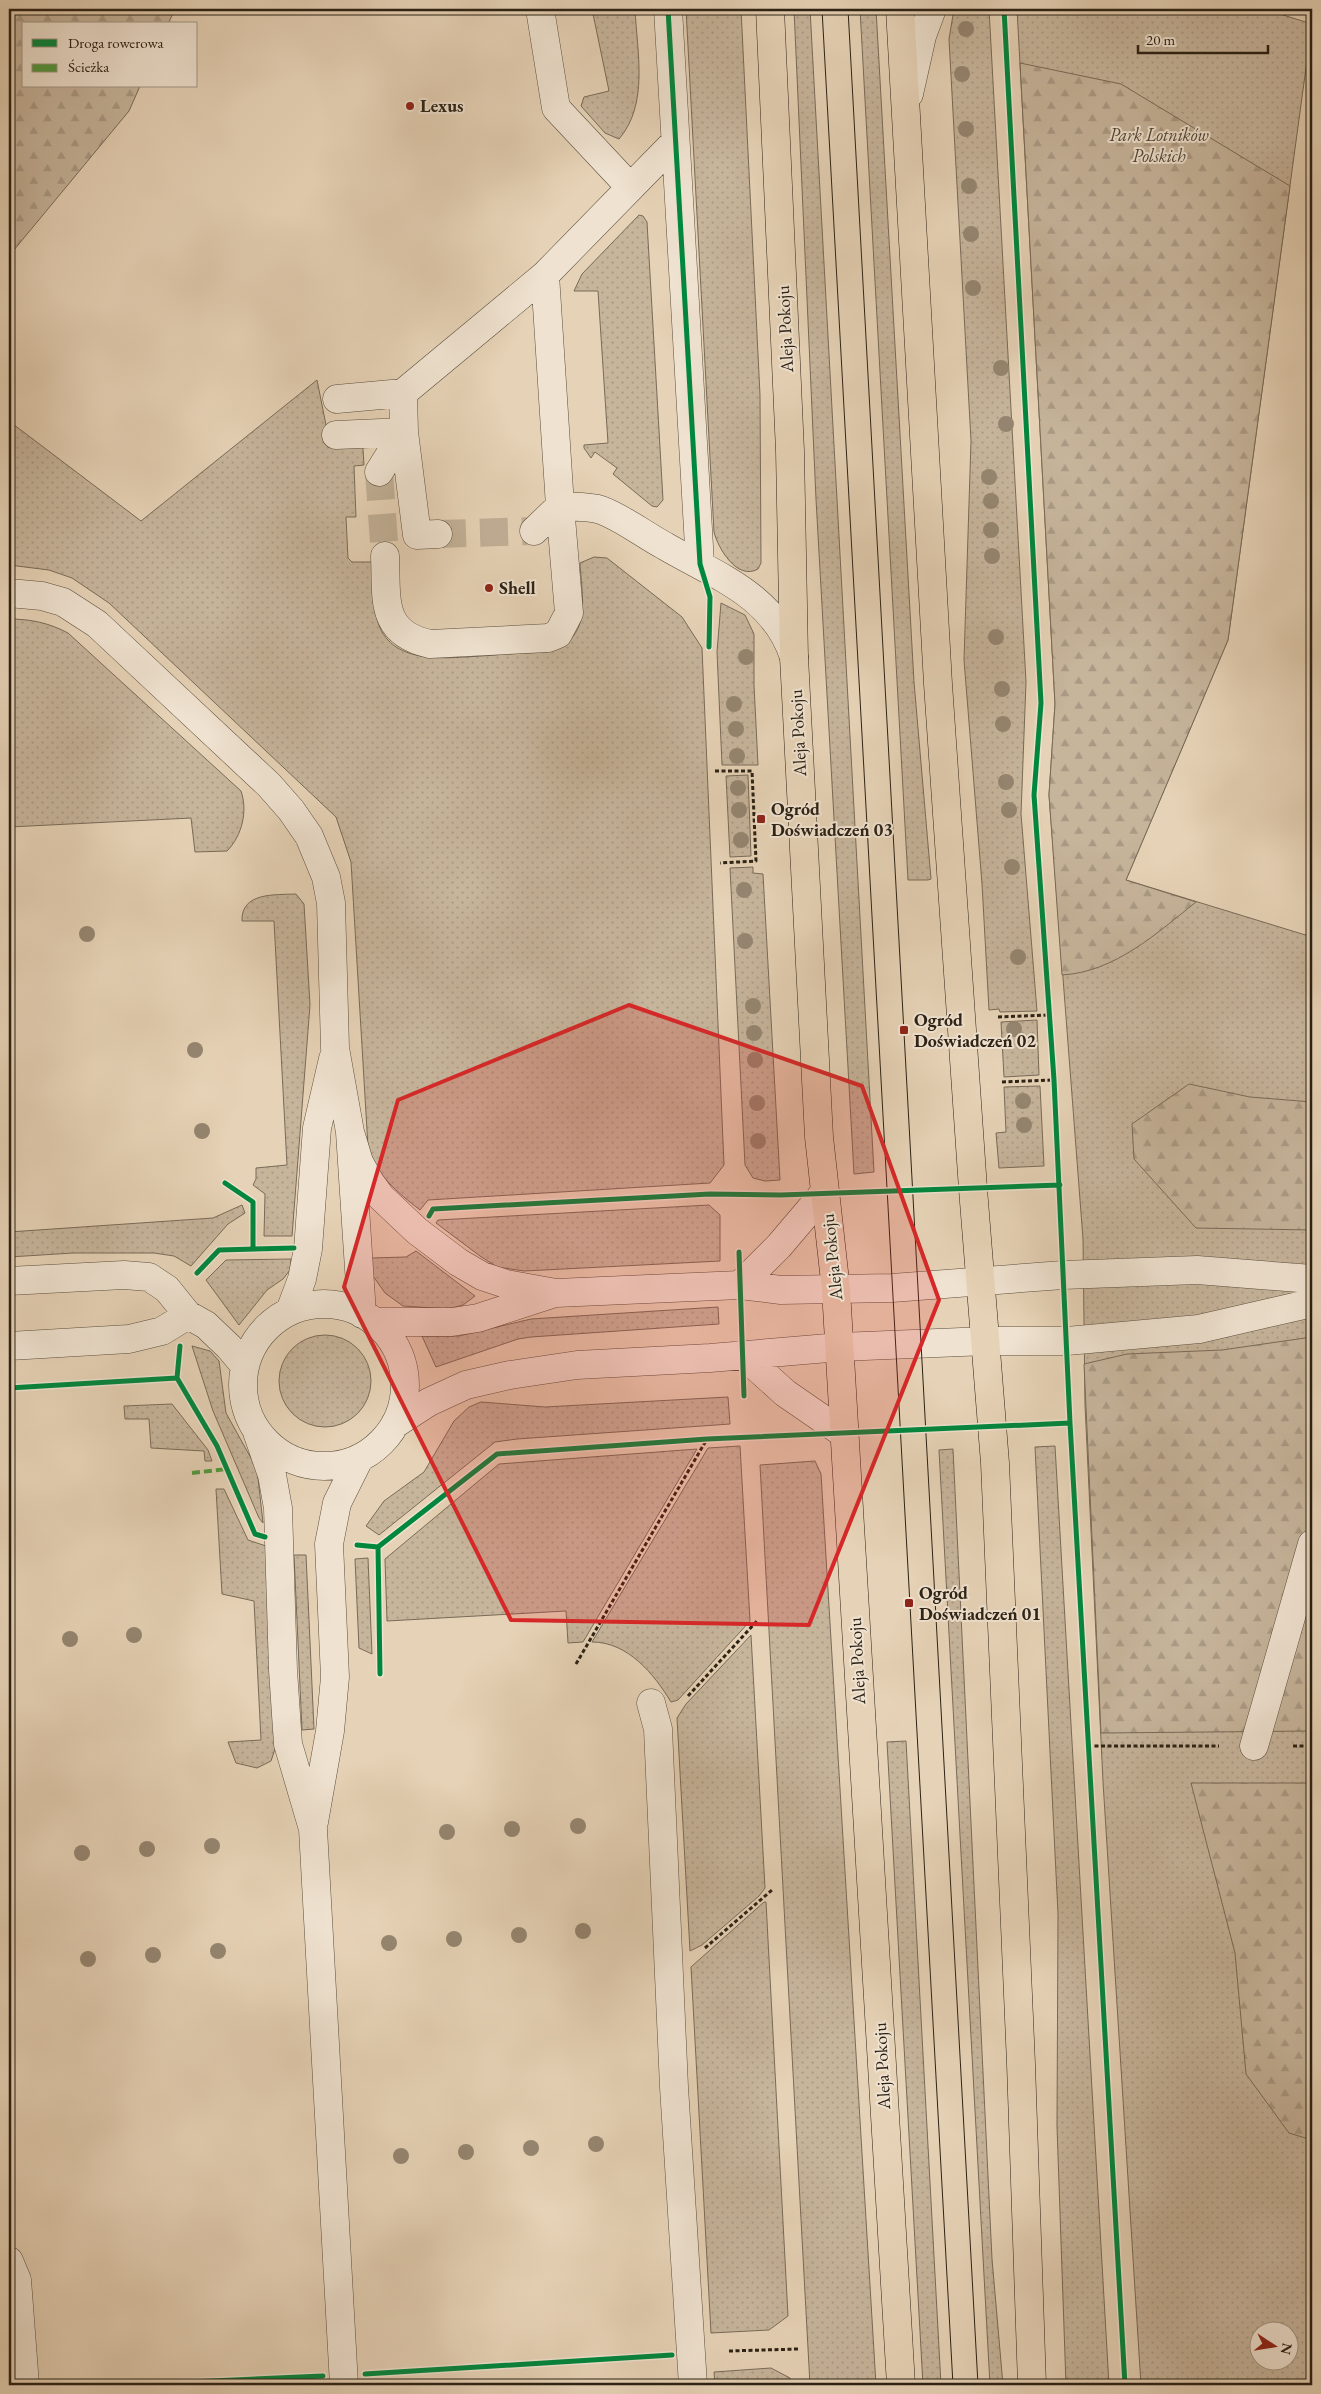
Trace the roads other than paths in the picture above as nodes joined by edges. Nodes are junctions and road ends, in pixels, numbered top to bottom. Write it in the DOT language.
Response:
graph roads {
  1 [pos="540,9"];
  2 [pos="668,9"];
  3 [pos="770,9"];
  4 [pos="900,9"];
  5 [pos="932,9"];
  6 [pos="906,128"];
  7 [pos="675,142"];
  8 [pos="630,187"];
  9 [pos="545,275"];
  10 [pos="403,392"];
  11 [pos="338,399"];
  12 [pos="404,432"];
  13 [pos="336,435"];
  14 [pos="380,472"];
  15 [pos="560,506"];
  16 [pos="534,531"];
  17 [pos="438,534"];
  18 [pos="384,556"];
  19 [pos="700,564"];
  20 [pos="9,593"];
  21 [pos="794,657"];
  22 [pos="335,1048"];
  23 [pos="350,1132"];
  24 [pos="824,1193"];
  25 [pos="1312,1279"];
  26 [pos="9,1281"];
  27 [pos="980,1283"];
  28 [pos="740,1285"];
  29 [pos="836,1290"];
  30 [pos="556,1292"];
  31 [pos="1312,1303"];
  32 [pos="290,1312"];
  33 [pos="188,1315"];
  34 [pos="368,1318"];
  35 [pos="986,1341"];
  36 [pos="9,1346"];
  37 [pos="840,1347"];
  38 [pos="743,1355"];
  39 [pos="245,1366"];
  40 [pos="395,1424"];
  41 [pos="257,1432"];
  42 [pos="843,1433"];
  43 [pos="358,1459"];
  44 [pos="1312,1544"];
  45 [pos="651,1702"];
  46 [pos="1254,1746"];
  47 [pos="313,1829"];
  48 [pos="9,2261"];
  49 [pos="25,2385"];
  50 [pos="344,2385"];
  51 [pos="693,2385"];
  52 [pos="901,2385"];
  53 [pos="1032,2385"];
  1 -- 8 [label="lane"];
  2 -- 7 [label="lane"];
  3 -- 21 [label="main road, Aleja Pokoju"];
  4 -- 6 [label="main road"];
  5 -- 6 [label="lane"];
  6 -- 27 [label="main road"];
  7 -- 8 [label="lane"];
  7 -- 19 [label="lane"];
  8 -- 9 [label="lane"];
  9 -- 10 [label="lane"];
  9 -- 15 [label="lane"];
  10 -- 11 [label="lane"];
  10 -- 12 [label="lane"];
  12 -- 13 [label="lane"];
  12 -- 14 [label="lane"];
  12 -- 17 [label="lane"];
  15 -- 16 [label="lane"];
  15 -- 18 [label="lane"];
  15 -- 19 [label="lane"];
  19 -- 21 [label="lane"];
  20 -- 22 [label="lane"];
  21 -- 24 [label="main road, Aleja Pokoju"];
  22 -- 23 [label="lane"];
  22 -- 32 [label="lane"];
  23 -- 30 [label="lane"];
  23 -- 34 [label="lane"];
  24 -- 28 [label="lane"];
  24 -- 29 [label="main road, Aleja Pokoju"];
  25 -- 27 [label="lane"];
  26 -- 33 [label="lane"];
  27 -- 29 [label="lane"];
  27 -- 35 [label="main road"];
  28 -- 29 [label="lane"];
  28 -- 30 [label="lane"];
  29 -- 37 [label="main road, Aleja Pokoju"];
  30 -- 34 [label="lane"];
  31 -- 35 [label="lane"];
  32 -- 34 [label="lane"];
  32 -- 39 [label="lane"];
  33 -- 36 [label="lane"];
  33 -- 39 [label="lane"];
  34 -- 40 [label="lane"];
  35 -- 37 [label="lane"];
  35 -- 53 [label="main road"];
  37 -- 38 [label="lane"];
  37 -- 42 [label="main road, Aleja Pokoju"];
  38 -- 40 [label="lane"];
  38 -- 42 [label="lane"];
  39 -- 41 [label="lane"];
  40 -- 43 [label="lane"];
  41 -- 43 [label="lane"];
  41 -- 47 [label="lane"];
  42 -- 52 [label="main road, Aleja Pokoju"];
  43 -- 47 [label="lane"];
  44 -- 46 [label="lane"];
  45 -- 51 [label="lane"];
  47 -- 50 [label="lane"];
  48 -- 49 [label="lane"];
}
